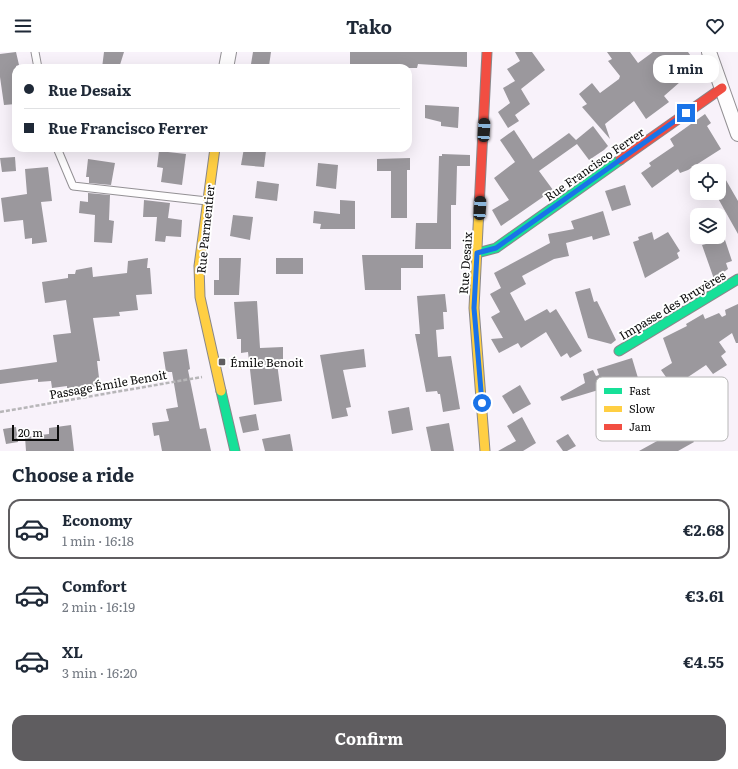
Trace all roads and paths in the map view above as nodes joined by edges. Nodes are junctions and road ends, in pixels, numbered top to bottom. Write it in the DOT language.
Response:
graph roads {
  1 [pos="35,52"];
  2 [pos="229,52"];
  3 [pos="487,52"];
  4 [pos="709,52"];
  5 [pos="37,64"];
  6 [pos="227,64"];
  7 [pos="722,88"];
  8 [pos="738,134"];
  9 [pos="59,152"];
  10 [pos="214,152"];
  11 [pos="207,201"];
  12 [pos="477,253"];
  13 [pos="738,279"];
  14 [pos="620,351"];
  15 [pos="218,374"];
  16 [pos="0,412"];
  17 [pos="235,451"];
  18 [pos="486,451"];
  1 -- 5 [label="lane"];
  2 -- 6 [label="street"];
  3 -- 12 [label="street, Rue Desaix"];
  4 -- 7 [label="street"];
  7 -- 8 [label="street"];
  7 -- 12 [label="street, Rue Francisco Ferrer"];
  9 -- 11 [label="lane"];
  10 -- 11 [label="street, Rue Parmentier"];
  11 -- 15 [label="street, Rue Parmentier"];
  12 -- 18 [label="street, Rue Desaix"];
  13 -- 14 [label="street, Impasse des Bruyères"];
  15 -- 16 [label="path, Passage Émile Benoit"];
  15 -- 17 [label="street, Rue Parmentier"];
}
